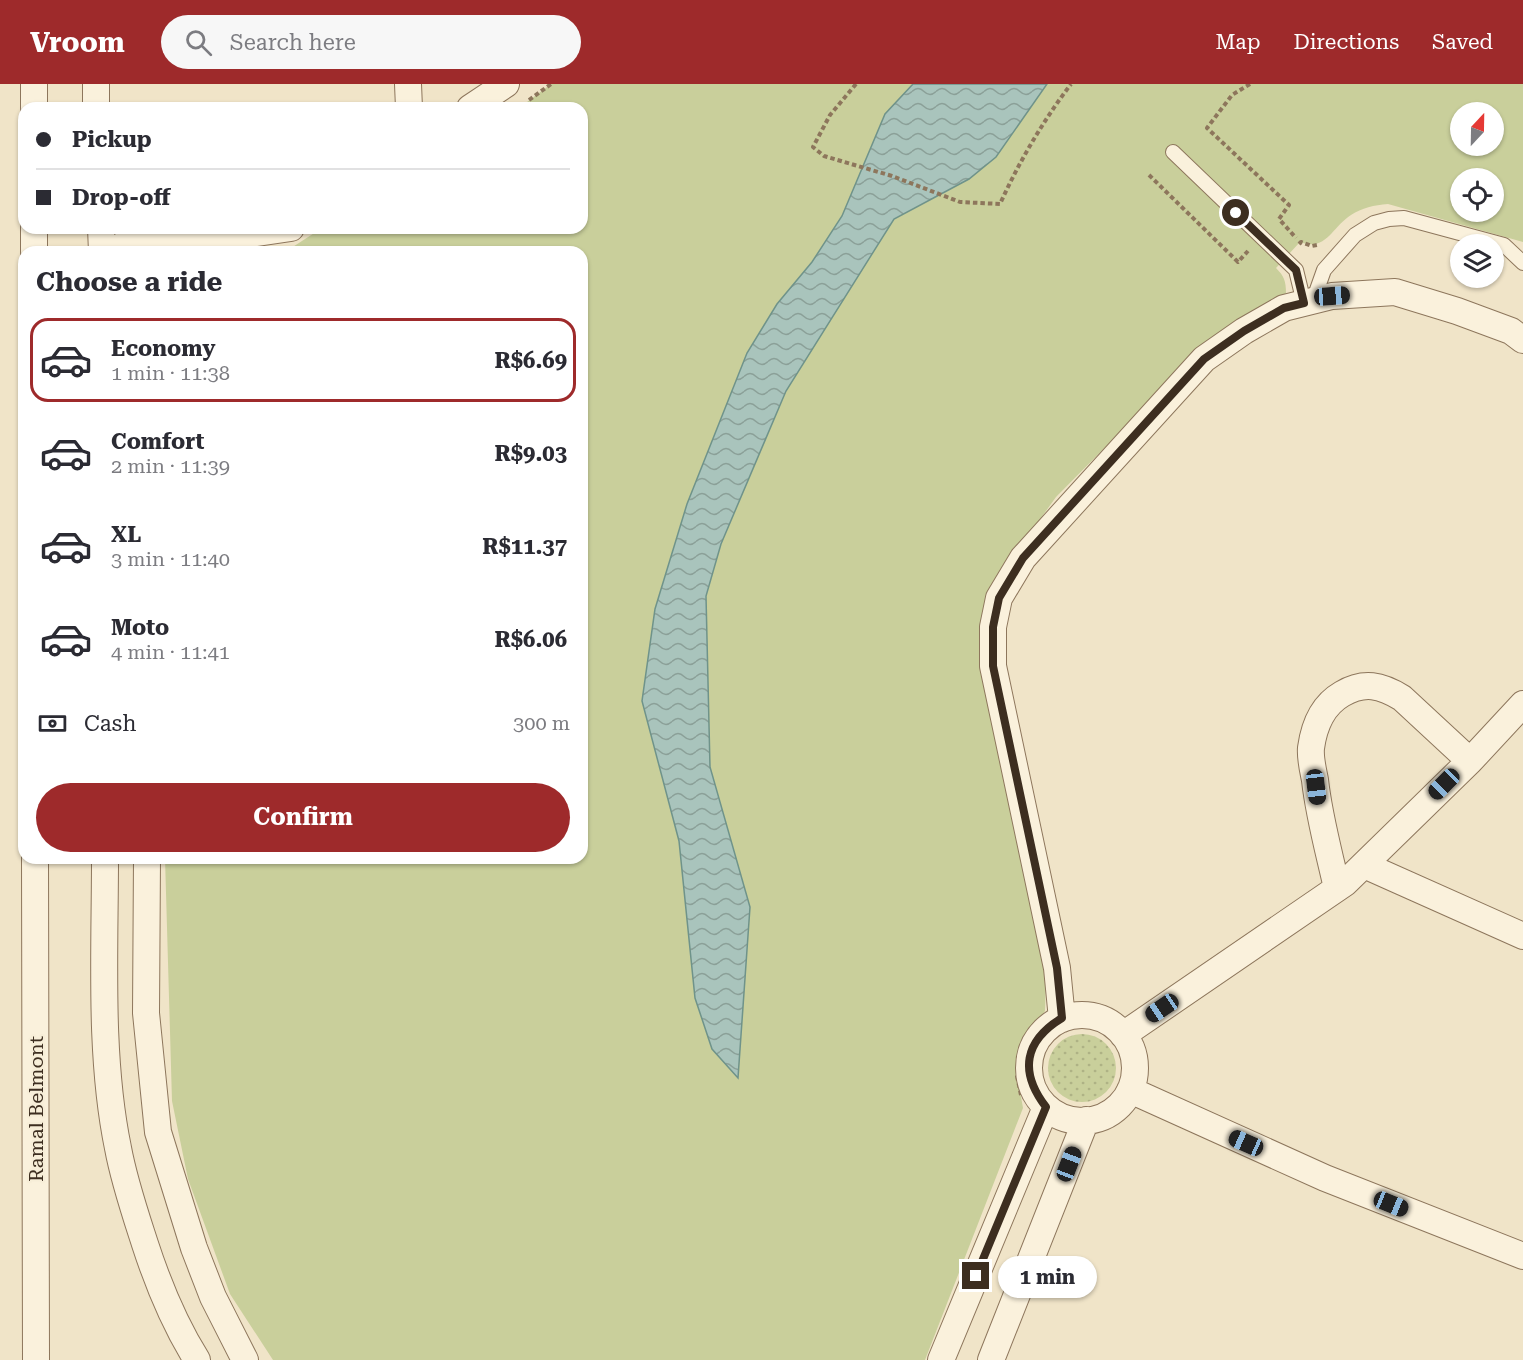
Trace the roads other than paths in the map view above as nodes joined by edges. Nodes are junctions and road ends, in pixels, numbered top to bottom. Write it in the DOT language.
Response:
graph roads {
  1 [pos="34,84"];
  2 [pos="96,84"];
  3 [pos="408,84"];
  4 [pos="506,84"];
  5 [pos="34,102"];
  6 [pos="96,102"];
  7 [pos="409,102"];
  8 [pos="479,102"];
  9 [pos="1173,153"];
  10 [pos="146,234"];
  11 [pos="150,234"];
  12 [pos="257,234"];
  13 [pos="282,234"];
  14 [pos="120,246"];
  15 [pos="175,246"];
  16 [pos="190,246"];
  17 [pos="266,246"];
  18 [pos="1523,263"];
  19 [pos="1308,302"];
  20 [pos="1523,340"];
  21 [pos="1523,704"];
  22 [pos="1470,761"];
  23 [pos="35,864"];
  24 [pos="105,864"];
  25 [pos="147,864"];
  26 [pos="1364,865"];
  27 [pos="1337,888"];
  28 [pos="1523,936"];
  29 [pos="1062,1018"];
  30 [pos="1124,1035"];
  31 [pos="1130,1090"];
  32 [pos="1046,1107"];
  33 [pos="1086,1120"];
  34 [pos="1523,1256"];
  35 [pos="36,1360"];
  36 [pos="197,1360"];
  37 [pos="245,1360"];
  38 [pos="941,1360"];
  39 [pos="991,1360"];
  1 -- 5 [label="street"];
  2 -- 6 [label="street"];
  3 -- 7 [label="street"];
  4 -- 8 [label="street"];
  9 -- 19 [label="lane"];
  10 -- 14 [label="street"];
  11 -- 15 [label="street"];
  12 -- 16 [label="street"];
  13 -- 17 [label="street"];
  18 -- 19 [label="lane"];
  19 -- 20 [label="street"];
  19 -- 29 [label="street"];
  21 -- 22 [label="street"];
  22 -- 26 [label="street"];
  22 -- 27 [label="street"];
  23 -- 35 [label="street, Ramal Belmont"];
  24 -- 36 [label="street"];
  25 -- 37 [label="street"];
  26 -- 27 [label="street"];
  26 -- 28 [label="street"];
  27 -- 30 [label="street"];
  29 -- 30 [label="street"];
  29 -- 32 [label="street"];
  30 -- 31 [label="street"];
  31 -- 33 [label="street"];
  31 -- 34 [label="street"];
  32 -- 33 [label="street"];
  32 -- 38 [label="street"];
  33 -- 39 [label="street"];
}
